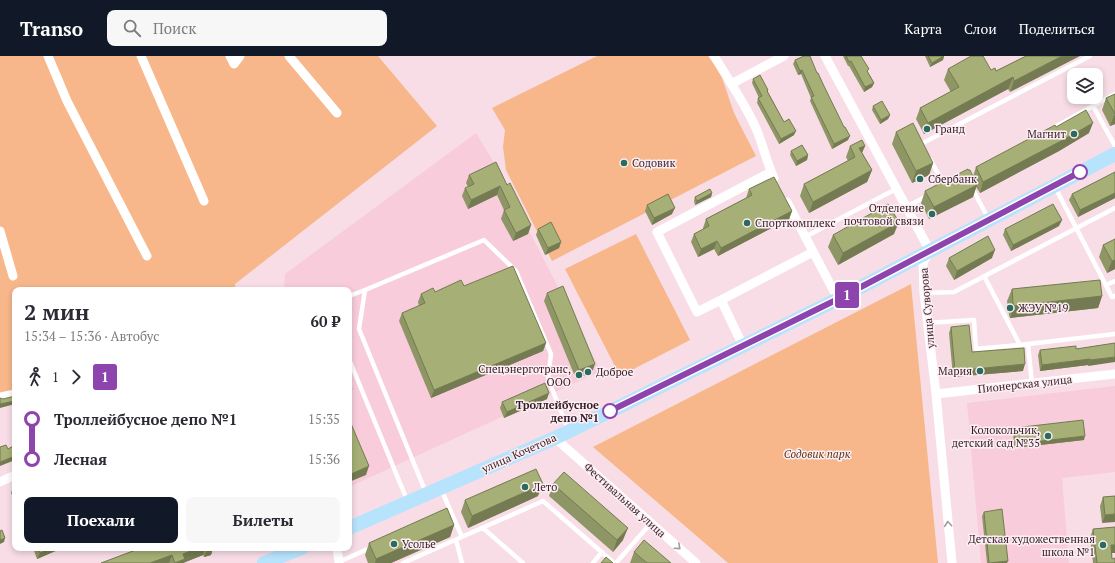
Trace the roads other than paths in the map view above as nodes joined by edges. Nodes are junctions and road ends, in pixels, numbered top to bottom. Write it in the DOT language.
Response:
graph roads {
  1 [pos="48,56"];
  2 [pos="141,56"];
  3 [pos="230,56"];
  4 [pos="240,56"];
  5 [pos="289,56"];
  6 [pos="714,56"];
  7 [pos="784,56"];
  8 [pos="825,56"];
  9 [pos="1090,56"];
  10 [pos="731,84"];
  11 [pos="1115,94"];
  12 [pos="1093,106"];
  13 [pos="337,113"];
  14 [pos="1046,131"];
  15 [pos="1115,146"];
  16 [pos="925,150"];
  17 [pos="1115,154"];
  18 [pos="928,156"];
  19 [pos="771,172"];
  20 [pos="969,181"];
  21 [pos="952,182"];
  22 [pos="1055,185"];
  23 [pos="945,186"];
  24 [pos="896,189"];
  25 [pos="938,189"];
  26 [pos="932,193"];
  27 [pos="204,201"];
  28 [pos="906,207"];
  29 [pos="1115,208"];
  30 [pos="989,220"];
  31 [pos="1076,228"];
  32 [pos="0,231"];
  33 [pos="805,237"];
  34 [pos="813,252"];
  35 [pos="147,256"];
  36 [pos="921,258"];
  37 [pos="13,276"];
  38 [pos="984,276"];
  39 [pos="1115,281"];
  40 [pos="1106,285"];
  41 [pos="365,290"];
  42 [pos="924,293"];
  43 [pos="352,295"];
  44 [pos="1115,296"];
  45 [pos="838,299"];
  46 [pos="721,300"];
  47 [pos="927,323"];
  48 [pos="1115,334"];
  49 [pos="1028,344"];
  50 [pos="1020,345"];
  51 [pos="743,346"];
  52 [pos="352,366"];
  53 [pos="1115,374"];
  54 [pos="1032,384"];
  55 [pos="936,394"];
  56 [pos="12,395"];
  57 [pos="0,397"];
  58 [pos="569,431"];
  59 [pos="555,438"];
  60 [pos="12,476"];
  61 [pos="0,482"];
  62 [pos="441,488"];
  63 [pos="427,494"];
  64 [pos="408,502"];
  65 [pos="451,512"];
  66 [pos="444,515"];
  67 [pos="651,523"];
  68 [pos="352,527"];
  69 [pos="483,528"];
  70 [pos="462,537"];
  71 [pos="456,540"];
  72 [pos="374,546"];
  73 [pos="294,551"];
  74 [pos="338,551"];
  75 [pos="602,552"];
  76 [pos="339,562"];
  77 [pos="264,563"];
  78 [pos="403,563"];
  79 [pos="462,563"];
  80 [pos="523,563"];
  81 [pos="593,563"];
  82 [pos="615,563"];
  83 [pos="696,563"];
  84 [pos="952,563"];
  1 -- 35 [label="street"];
  2 -- 27 [label="street"];
  3 -- 4 [label="street"];
  5 -- 13 [label="street"];
  6 -- 10 [label="street"];
  7 -- 10 [label="street"];
  8 -- 24 [label="street, улица Суворова"];
  9 -- 16 [label="lane"];
  10 -- 19 [label="street"];
  11 -- 12 [label="lane"];
  12 -- 14 [label="lane"];
  12 -- 15 [label="lane"];
  17 -- 22 [label="main road, улица Кочетова"];
  18 -- 23 [label="lane"];
  19 -- 33 [label="street"];
  19 -- 46 [label="street"];
  20 -- 30 [label="lane"];
  21 -- 23 [label="lane"];
  22 -- 30 [label="main road, улица Кочетова"];
  22 -- 31 [label="lane"];
  23 -- 25 [label="lane"];
  24 -- 28 [label="street, улица Суворова"];
  24 -- 33 [label="lane"];
  26 -- 28 [label="lane"];
  28 -- 36 [label="street, улица Суворова"];
  29 -- 31 [label="lane"];
  30 -- 36 [label="main road, улица Кочетова"];
  31 -- 38 [label="lane"];
  31 -- 40 [label="lane"];
  32 -- 37 [label="street"];
  33 -- 34 [label="street"];
  34 -- 45 [label="street"];
  34 -- 46 [label="street"];
  36 -- 42 [label="street, улица Суворова"];
  36 -- 45 [label="main road, улица Кочетова"];
  38 -- 42 [label="lane"];
  38 -- 50 [label="lane"];
  39 -- 40 [label="lane"];
  40 -- 44 [label="lane"];
  41 -- 43 [label="lane"];
  41 -- 58 [label="lane"];
  41 -- 63 [label="lane"];
  42 -- 47 [label="street, улица Суворова"];
  45 -- 51 [label="main road, улица Кочетова"];
  46 -- 51 [label="street"];
  47 -- 50 [label="lane"];
  47 -- 55 [label="street, улица Суворова"];
  48 -- 49 [label="lane"];
  49 -- 50 [label="lane"];
  49 -- 54 [label="lane"];
  51 -- 58 [label="main road, улица Кочетова"];
  52 -- 64 [label="lane"];
  53 -- 54 [label="street, Пионерская улица"];
  54 -- 55 [label="street, Пионерская улица"];
  84 -- 55 [label="street, улица Суворова, one-way"];
  56 -- 57 [label="street"];
  58 -- 59 [label="main road, улица Кочетова"];
  59 -- 62 [label="main road, улица Кочетова"];
  59 -- 67 [label="street, Фестивальная улица"];
  60 -- 61 [label="street"];
  62 -- 63 [label="main road, улица Кочетова"];
  62 -- 65 [label="lane"];
  63 -- 64 [label="main road, улица Кочетова"];
  64 -- 68 [label="main road, улица Кочетова"];
  65 -- 66 [label="lane"];
  65 -- 70 [label="lane"];
  67 -- 82 [label="lane"];
  67 -- 83 [label="street, Фестивальная улица, one-way"];
  69 -- 70 [label="lane"];
  69 -- 75 [label="lane"];
  69 -- 80 [label="lane"];
  70 -- 71 [label="lane"];
  71 -- 78 [label="lane"];
  71 -- 79 [label="lane"];
  72 -- 76 [label="lane"];
  73 -- 77 [label="main road"];
  74 -- 76 [label="street"];
  75 -- 81 [label="lane"];
  75 -- 82 [label="lane"];
}
